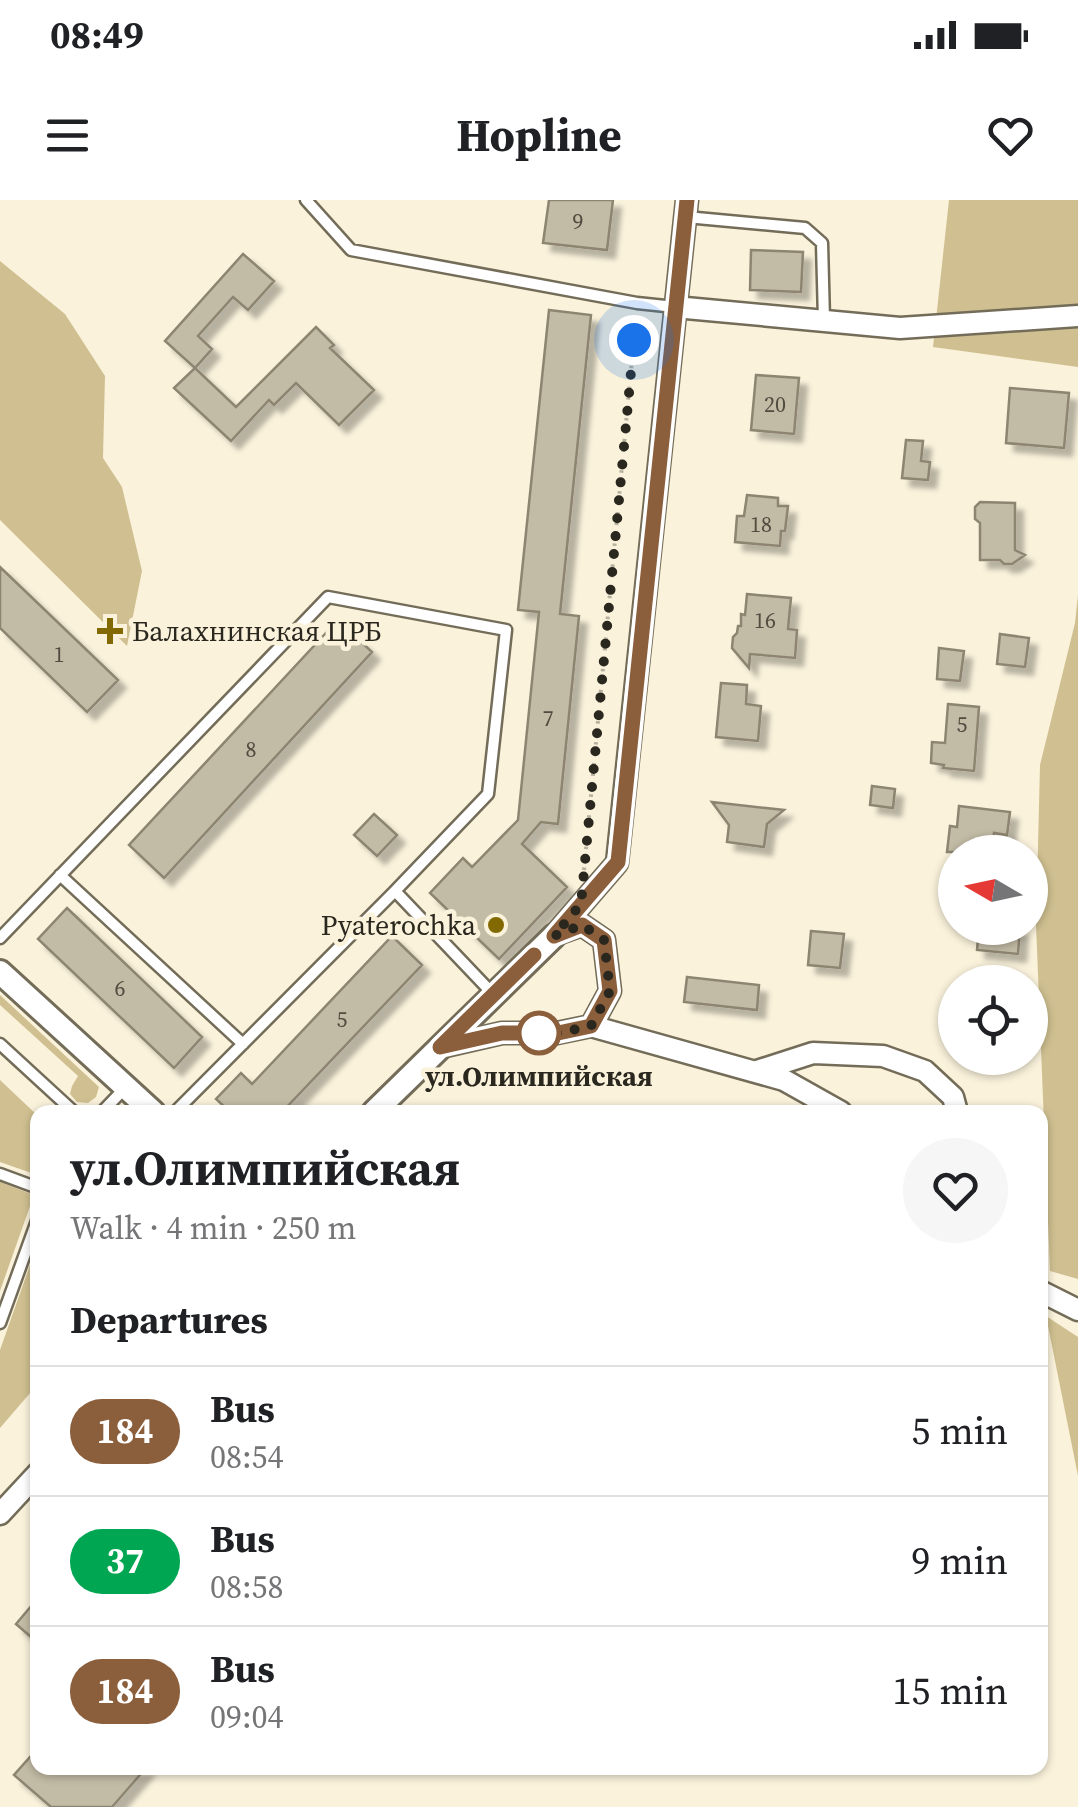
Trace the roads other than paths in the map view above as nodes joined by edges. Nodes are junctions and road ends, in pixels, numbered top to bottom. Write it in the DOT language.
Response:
graph roads {
  1 [pos="306,200"];
  2 [pos="686,208"];
  3 [pos="676,306"];
  4 [pos="1078,316"];
  5 [pos="824,320"];
  6 [pos="60,876"];
  7 [pos="395,891"];
  8 [pos="554,936"];
  9 [pos="0,938"];
  10 [pos="0,972"];
  11 [pos="493,995"];
  12 [pos="591,1026"];
  13 [pos="0,1044"];
  14 [pos="243,1044"];
  15 [pos="440,1047"];
  16 [pos="755,1072"];
  17 [pos="126,1088"];
  18 [pos="66,1105"];
  19 [pos="109,1105"];
  20 [pos="145,1105"];
  21 [pos="182,1105"];
  22 [pos="381,1105"];
  23 [pos="829,1105"];
  24 [pos="955,1105"];
  25 [pos="0,1174"];
  26 [pos="30,1185"];
  27 [pos="30,1240"];
  28 [pos="1048,1294"];
  29 [pos="1078,1310"];
  30 [pos="0,1323"];
  31 [pos="30,1481"];
  32 [pos="0,1514"];
  1 -- 3 [label="lane"];
  2 -- 3 [label="street"];
  2 -- 5 [label="lane"];
  3 -- 5 [label="street"];
  3 -- 8 [label="street"];
  4 -- 5 [label="street"];
  6 -- 7 [label="lane"];
  6 -- 9 [label="lane"];
  6 -- 14 [label="lane"];
  7 -- 11 [label="lane"];
  7 -- 14 [label="lane"];
  8 -- 11 [label="street"];
  8 -- 12 [label="street"];
  10 -- 17 [label="street"];
  11 -- 15 [label="street"];
  12 -- 15 [label="street"];
  12 -- 16 [label="street"];
  13 -- 18 [label="lane"];
  14 -- 21 [label="lane"];
  15 -- 22 [label="street"];
  16 -- 23 [label="street"];
  16 -- 24 [label="street"];
  17 -- 19 [label="lane"];
  17 -- 20 [label="street"];
  25 -- 26 [label="lane"];
  27 -- 30 [label="lane"];
  28 -- 29 [label="street"];
  31 -- 32 [label="street"];
}
